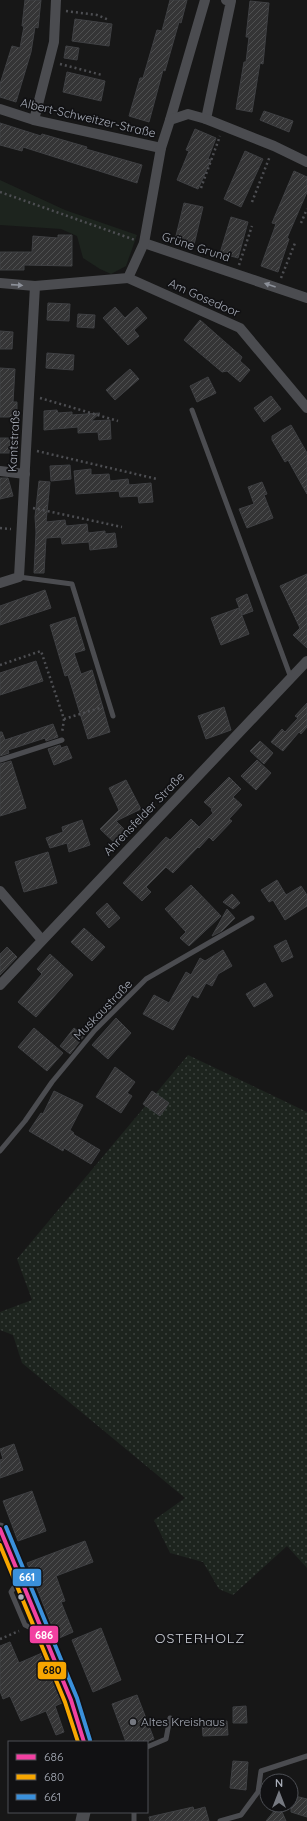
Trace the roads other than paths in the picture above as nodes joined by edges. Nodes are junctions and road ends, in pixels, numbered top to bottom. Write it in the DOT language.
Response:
graph roads {
  1 [pos="206,0"];
  2 [pos="226,0"];
  3 [pos="56,5"];
  4 [pos="0,109"];
  5 [pos="206,119"];
  6 [pos="34,120"];
  7 [pos="170,120"];
  8 [pos="161,148"];
  9 [pos="307,162"];
  10 [pos="144,243"];
  11 [pos="128,278"];
  12 [pos="0,283"];
  13 [pos="35,286"];
  14 [pos="307,298"];
  15 [pos="307,408"];
  16 [pos="192,410"];
  17 [pos="0,471"];
  18 [pos="25,474"];
  19 [pos="19,577"];
  20 [pos="0,583"];
  21 [pos="307,662"];
  22 [pos="292,678"];
  23 [pos="113,716"];
  24 [pos="62,740"];
  25 [pos="0,760"];
  26 [pos="0,891"];
  27 [pos="252,918"];
  28 [pos="42,940"];
  29 [pos="0,985"];
  30 [pos="0,1151"];
  31 [pos="0,1529"];
  32 [pos="170,1718"];
  33 [pos="84,1741"];
  34 [pos="148,1747"];
  35 [pos="307,1756"];
  36 [pos="220,1821"];
  1 -- 7 [label="street"];
  2 -- 5 [label="street"];
  3 -- 6 [label="street"];
  4 -- 6 [label="street, Albert-Schweitzer-Straße"];
  5 -- 7 [label="street, Albert-Schweitzer-Straße"];
  5 -- 9 [label="street, Albert-Schweitzer-Straße"];
  6 -- 8 [label="street, Albert-Schweitzer-Straße"];
  7 -- 8 [label="street, Albert-Schweitzer-Straße"];
  8 -- 10 [label="street"];
  10 -- 11 [label="street, Grüne Grund"];
  14 -- 10 [label="street, Grüne Grund, one-way"];
  11 -- 13 [label="street"];
  11 -- 15 [label="street, Am Gosedoor"];
  12 -- 13 [label="street, one-way"];
  13 -- 18 [label="street, Kantstraße"];
  16 -- 22 [label="lane"];
  17 -- 18 [label="street"];
  18 -- 19 [label="street, Kantstraße"];
  19 -- 20 [label="street"];
  19 -- 23 [label="lane"];
  21 -- 22 [label="street, Ahrensfelder Straße"];
  22 -- 28 [label="street, Ahrensfelder Straße"];
  24 -- 25 [label="lane"];
  26 -- 28 [label="street"];
  27 -- 30 [label="lane, Muskaustraße"];
  28 -- 29 [label="street, Ahrensfelder Straße"];
  31 -- 33 [label="street"];
  32 -- 34 [label="lane"];
  35 -- 36 [label="lane"];
}
